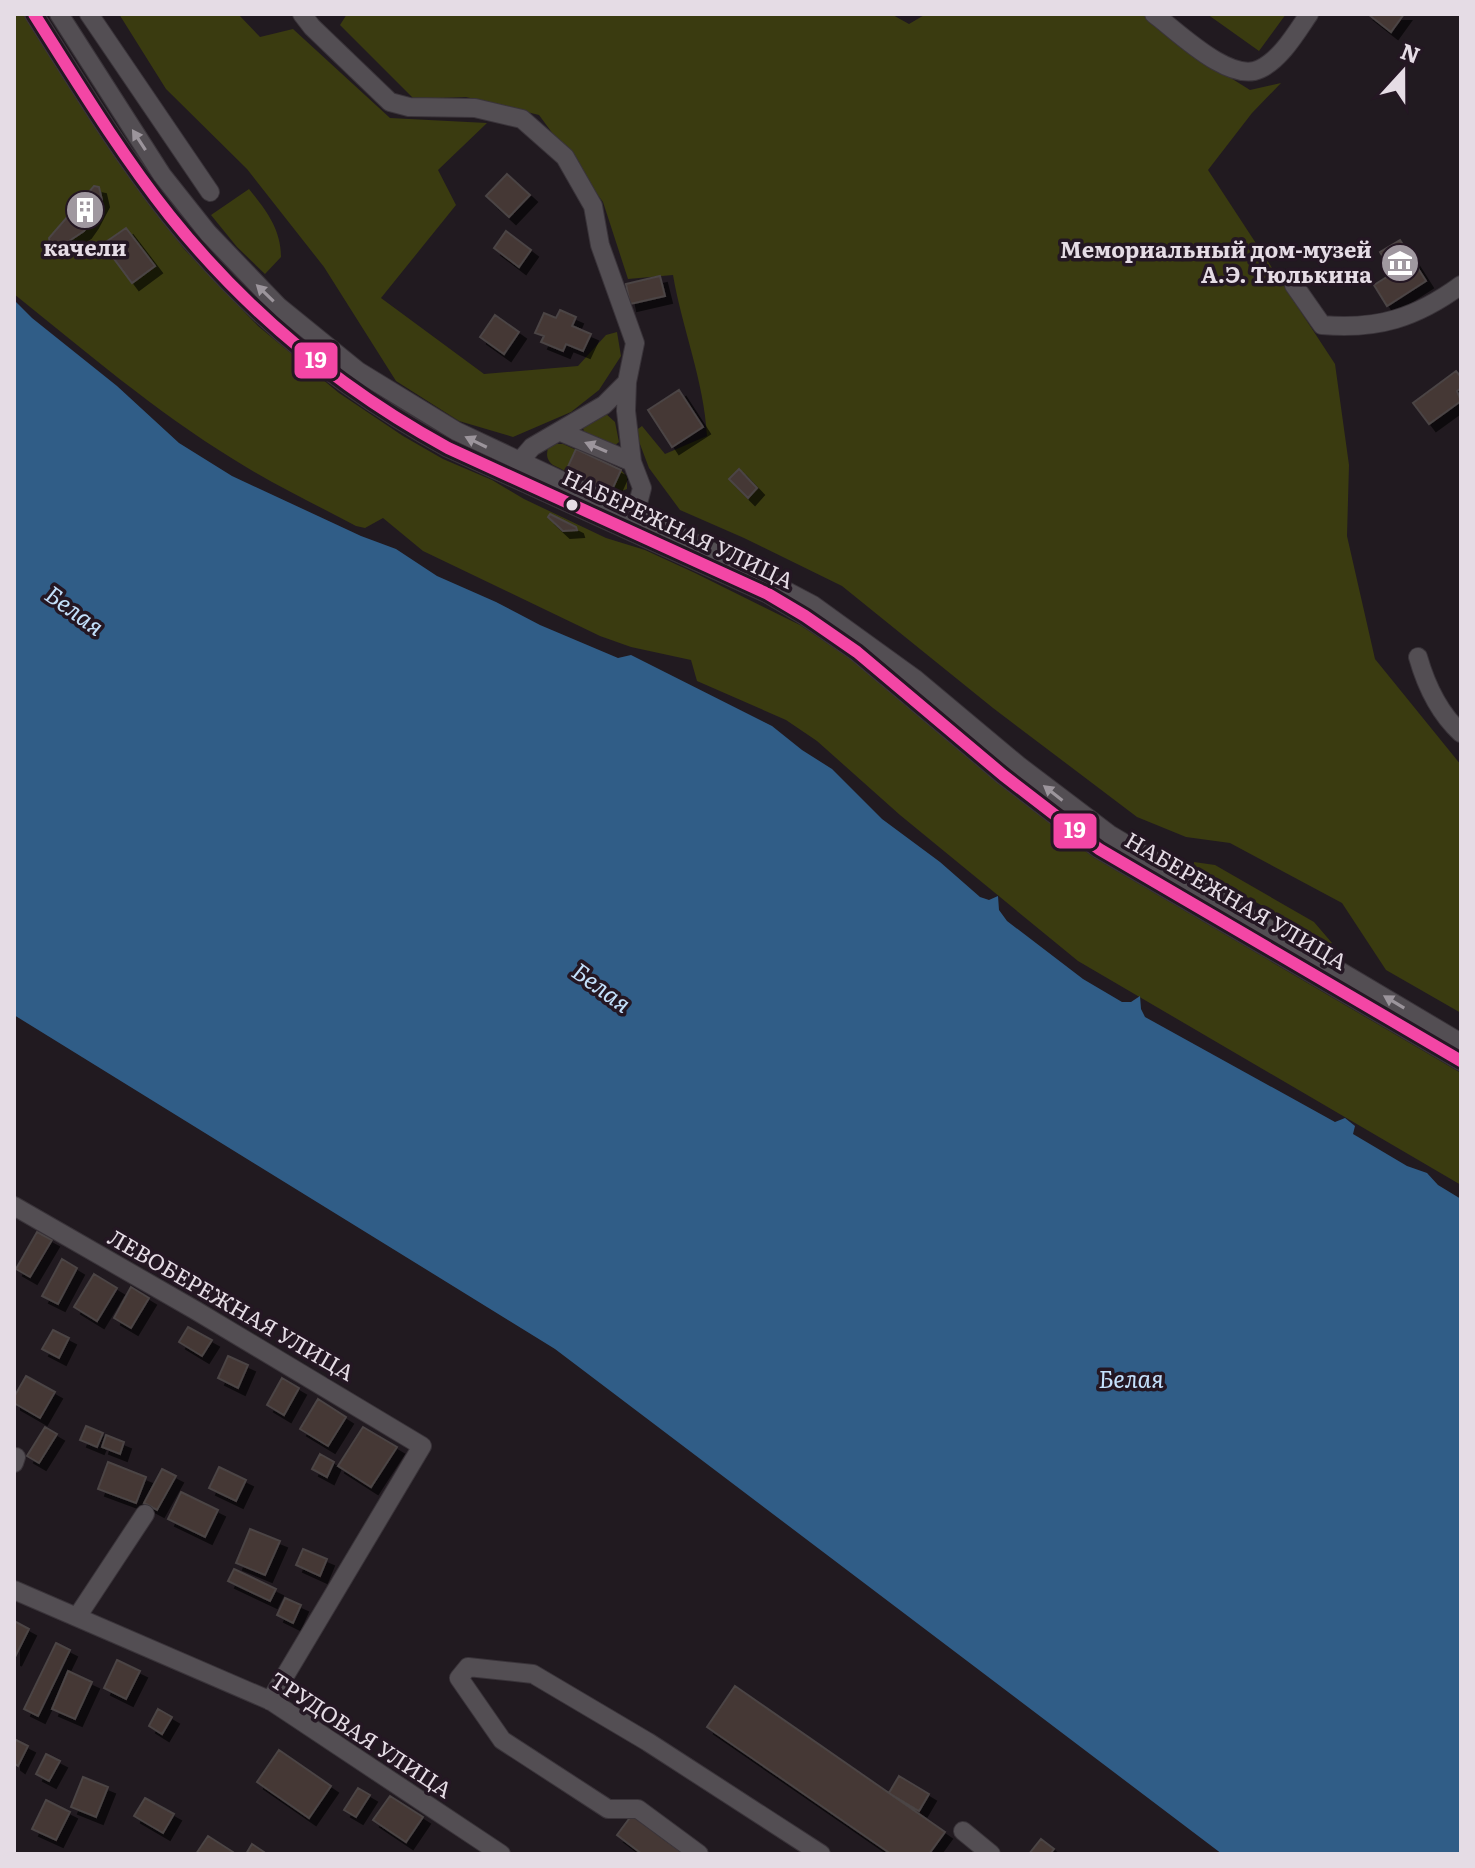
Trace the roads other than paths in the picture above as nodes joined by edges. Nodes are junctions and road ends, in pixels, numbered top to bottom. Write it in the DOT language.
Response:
graph roads {
  1 [pos="34,14"];
  2 [pos="59,14"];
  3 [pos="89,14"];
  4 [pos="302,14"];
  5 [pos="1154,14"];
  6 [pos="1309,14"];
  7 [pos="210,192"];
  8 [pos="177,209"];
  9 [pos="1294,285"];
  10 [pos="1461,285"];
  11 [pos="627,382"];
  12 [pos="561,432"];
  13 [pos="519,462"];
  14 [pos="632,462"];
  15 [pos="635,515"];
  16 [pos="1418,657"];
  17 [pos="1461,733"];
  18 [pos="1461,1043"];
  19 [pos="1461,1061"];
  20 [pos="14,1206"];
  21 [pos="145,1514"];
  22 [pos="14,1590"];
  23 [pos="77,1617"];
  24 [pos="270,1701"];
  25 [pos="963,1831"];
  26 [pos="501,1854"];
  27 [pos="699,1854"];
  28 [pos="821,1854"];
  29 [pos="991,1854"];
  1 -- 8 [label="street, НАБЕРЕЖНАЯ УЛИЦА"];
  8 -- 2 [label="street, НАБЕРЕЖНАЯ УЛИЦА, one-way"];
  3 -- 7 [label="street"];
  4 -- 11 [label="street"];
  5 -- 6 [label="street"];
  13 -- 8 [label="street, НАБЕРЕЖНАЯ УЛИЦА, one-way"];
  8 -- 19 [label="street, НАБЕРЕЖНАЯ УЛИЦА"];
  9 -- 10 [label="street"];
  11 -- 12 [label="street"];
  11 -- 14 [label="street"];
  12 -- 13 [label="street"];
  14 -- 12 [label="street, one-way"];
  13 -- 15 [label="street, НАБЕРЕЖНАЯ УЛИЦА"];
  14 -- 15 [label="street"];
  18 -- 15 [label="street, НАБЕРЕЖНАЯ УЛИЦА, one-way"];
  16 -- 17 [label="street"];
  20 -- 24 [label="street, ЛЕВОБЕРЕЖНАЯ УЛИЦА"];
  21 -- 23 [label="street"];
  22 -- 23 [label="street, ТРУДОВАЯ УЛИЦА"];
  23 -- 24 [label="street, ТРУДОВАЯ УЛИЦА"];
  24 -- 26 [label="street, ТРУДОВАЯ УЛИЦА"];
  25 -- 29 [label="street"];
  27 -- 28 [label="street"];
}
